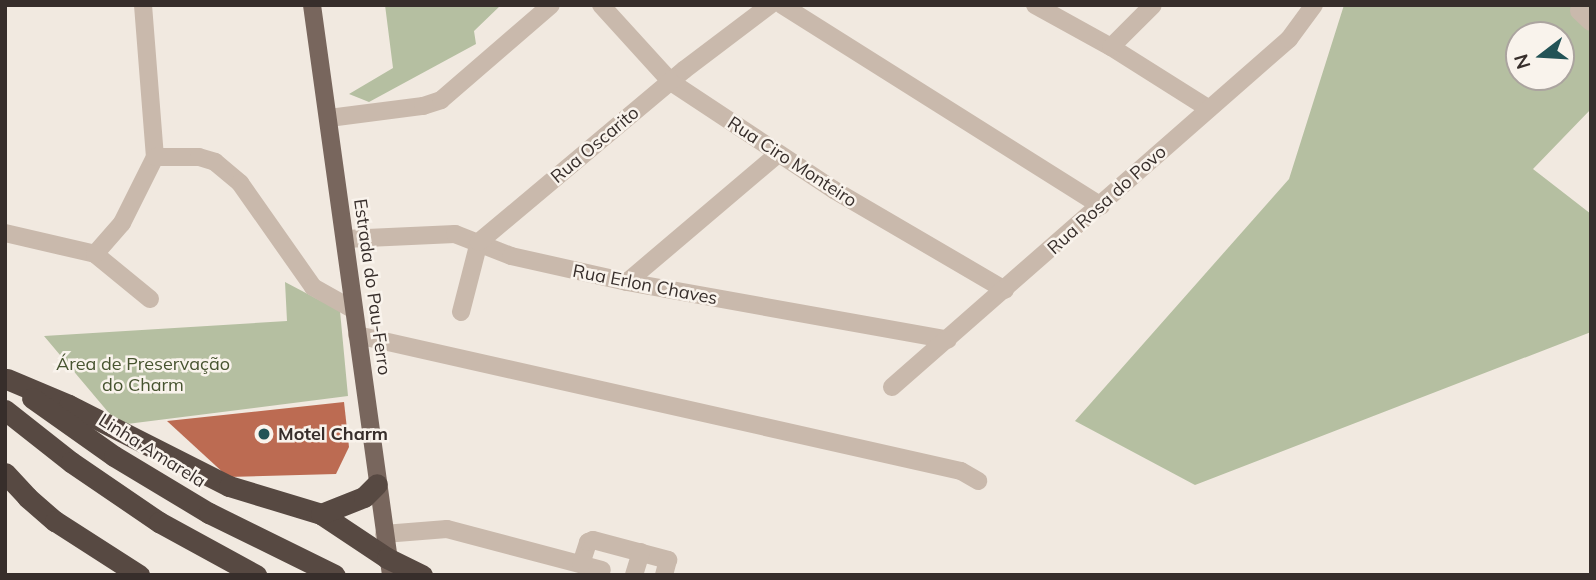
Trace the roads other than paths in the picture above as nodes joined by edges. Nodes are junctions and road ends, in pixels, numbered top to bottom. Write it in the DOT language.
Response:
graph roads {
  1 [pos="143,5"];
  2 [pos="312,5"];
  3 [pos="551,5"];
  4 [pos="601,5"];
  5 [pos="770,5"];
  6 [pos="782,5"];
  7 [pos="1035,5"];
  8 [pos="1153,5"];
  9 [pos="1314,5"];
  10 [pos="1111,47"];
  11 [pos="671,82"];
  12 [pos="1208,108"];
  13 [pos="329,118"];
  14 [pos="778,154"];
  15 [pos="155,157"];
  16 [pos="1101,206"];
  17 [pos="5,233"];
  18 [pos="345,239"];
  19 [pos="479,242"];
  20 [pos="95,254"];
  21 [pos="627,282"];
  22 [pos="1005,290"];
  23 [pos="150,299"];
  24 [pos="354,310"];
  25 [pos="461,312"];
  26 [pos="357,335"];
  27 [pos="948,340"];
  28 [pos="6,378"];
  29 [pos="892,387"];
  30 [pos="5,410"];
  31 [pos="5,473"];
  32 [pos="978,481"];
  33 [pos="377,484"];
  34 [pos="321,514"];
  35 [pos="384,534"];
  36 [pos="641,552"];
  37 [pos="581,564"];
  38 [pos="389,566"];
  39 [pos="601,570"];
  40 [pos="139,575"];
  41 [pos="256,575"];
  42 [pos="335,575"];
  43 [pos="422,575"];
  44 [pos="634,575"];
  45 [pos="664,575"];
  1 -- 15 [label="street"];
  2 -- 13 [label="main road, Estrada do Pau-Ferro"];
  3 -- 13 [label="street"];
  4 -- 11 [label="street, Rua Ciro Monteiro"];
  5 -- 11 [label="street, Rua Oscarito"];
  6 -- 16 [label="street"];
  7 -- 10 [label="street"];
  8 -- 10 [label="street"];
  9 -- 12 [label="street, Rua Rosa do Povo"];
  10 -- 12 [label="street"];
  11 -- 14 [label="street, Rua Ciro Monteiro"];
  11 -- 19 [label="street, Rua Oscarito"];
  12 -- 16 [label="street, Rua Rosa do Povo"];
  13 -- 18 [label="main road, Estrada do Pau-Ferro"];
  14 -- 21 [label="street"];
  14 -- 22 [label="street, Rua Ciro Monteiro"];
  15 -- 20 [label="street"];
  15 -- 24 [label="street"];
  16 -- 22 [label="street, Rua Rosa do Povo"];
  17 -- 20 [label="street"];
  18 -- 19 [label="street, Rua Erlon Chaves"];
  18 -- 24 [label="main road, Estrada do Pau-Ferro"];
  19 -- 21 [label="street, Rua Erlon Chaves"];
  19 -- 25 [label="street"];
  20 -- 23 [label="street"];
  21 -- 27 [label="street, Rua Erlon Chaves"];
  22 -- 27 [label="street, Rua Rosa do Povo"];
  24 -- 26 [label="main road, Estrada do Pau-Ferro"];
  26 -- 32 [label="street"];
  26 -- 33 [label="main road, Estrada do Pau-Ferro"];
  27 -- 29 [label="street, Rua Rosa do Povo"];
  28 -- 34 [label="highway"];
  28 -- 42 [label="highway, Linha Amarela"];
  30 -- 41 [label="highway"];
  31 -- 40 [label="highway"];
  33 -- 34 [label="highway"];
  33 -- 35 [label="main road, Estrada do Pau-Ferro"];
  34 -- 38 [label="highway"];
  35 -- 37 [label="street"];
  35 -- 38 [label="main road, Estrada do Pau-Ferro"];
  36 -- 37 [label="street"];
  36 -- 44 [label="street"];
  36 -- 45 [label="street"];
  37 -- 39 [label="street"];
  38 -- 43 [label="highway"];
}
